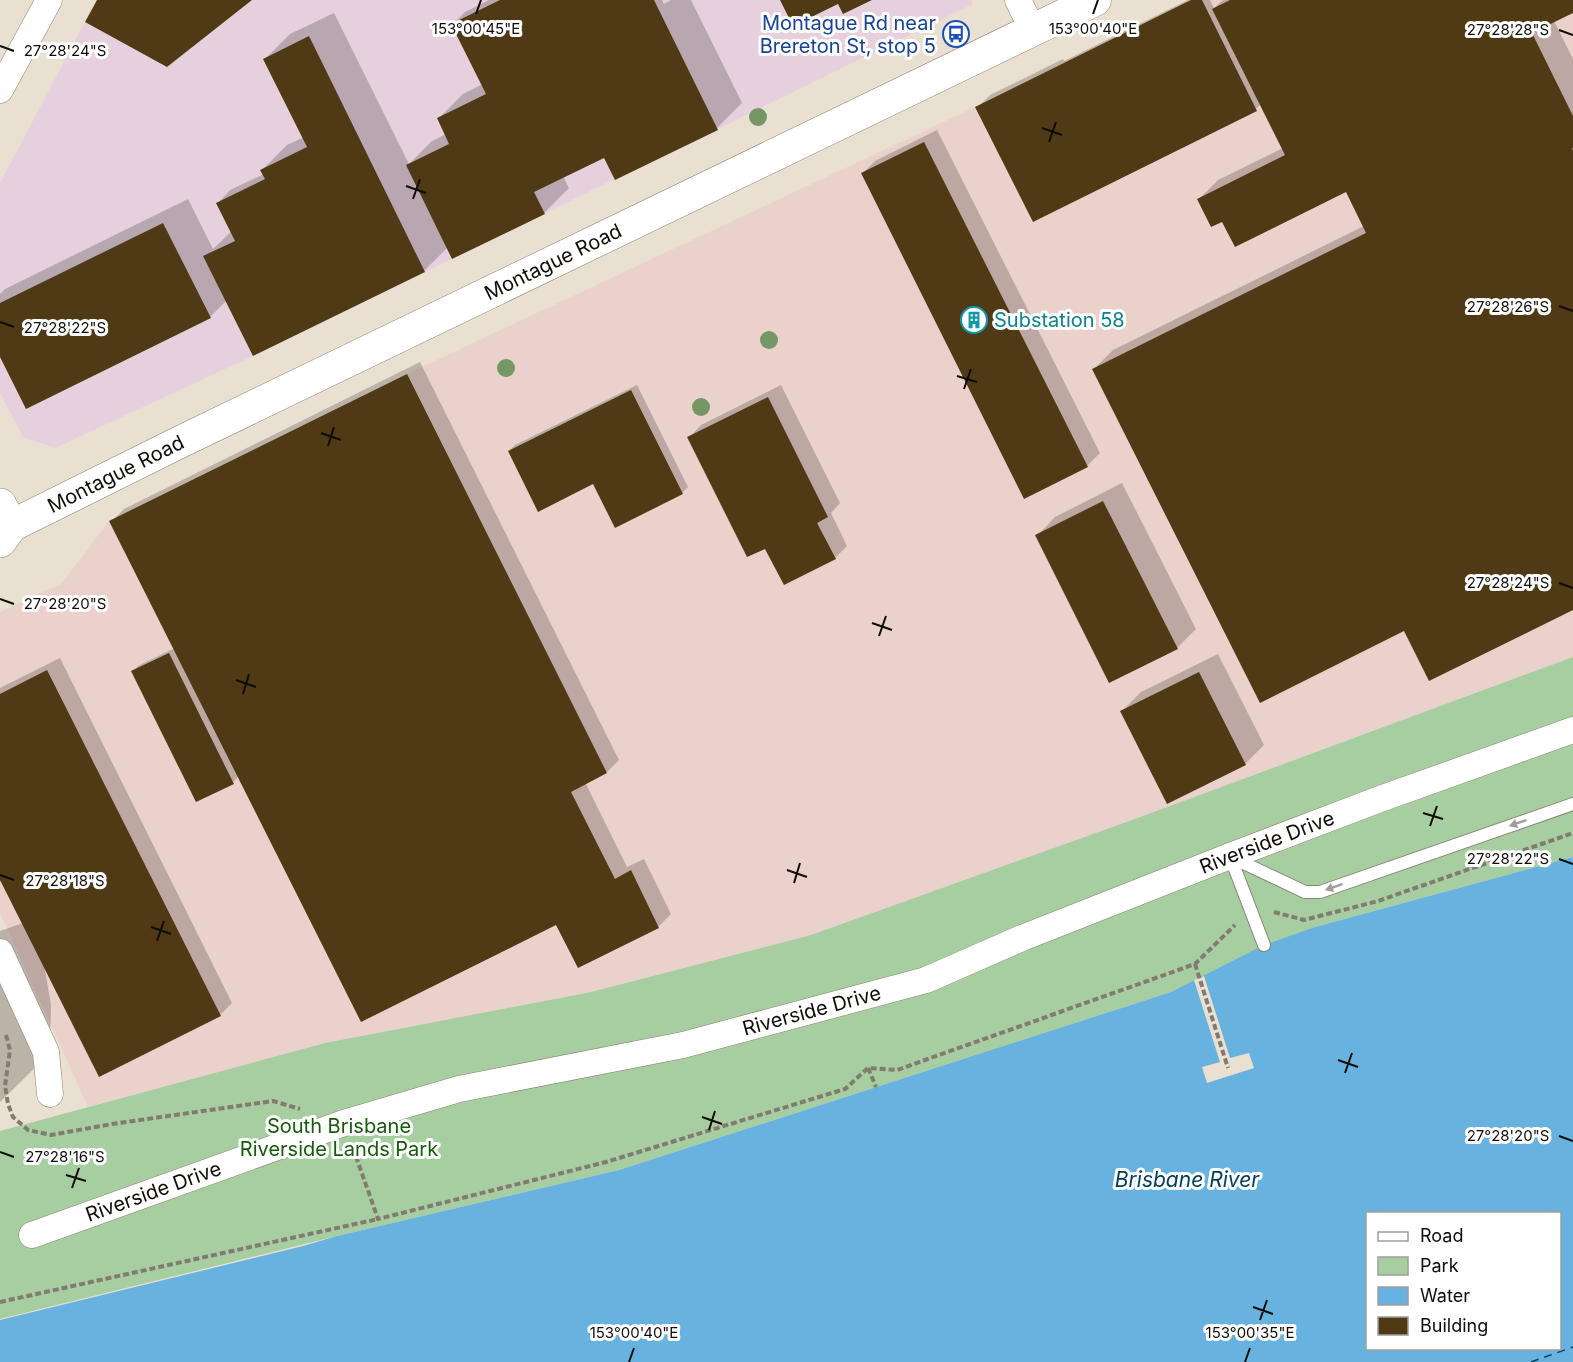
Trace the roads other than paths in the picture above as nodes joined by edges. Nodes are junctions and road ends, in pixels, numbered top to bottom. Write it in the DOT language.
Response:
graph roads {
  1 [pos="49,0"];
  2 [pos="1018,0"];
  3 [pos="1095,0"];
  4 [pos="1033,30"];
  5 [pos="0,90"];
  6 [pos="3,525"];
  7 [pos="1573,730"];
  8 [pos="1573,804"];
  9 [pos="1230,856"];
  10 [pos="1264,945"];
  11 [pos="0,952"];
  12 [pos="50,1094"];
  13 [pos="32,1235"];
  1 -- 5 [label="street"];
  2 -- 4 [label="street"];
  3 -- 4 [label="street, Montague Road"];
  4 -- 6 [label="street, Montague Road"];
  7 -- 9 [label="street, Riverside Drive"];
  8 -- 9 [label="lane, one-way"];
  9 -- 10 [label="lane"];
  9 -- 13 [label="street, Riverside Drive"];
  11 -- 12 [label="street"];
}
